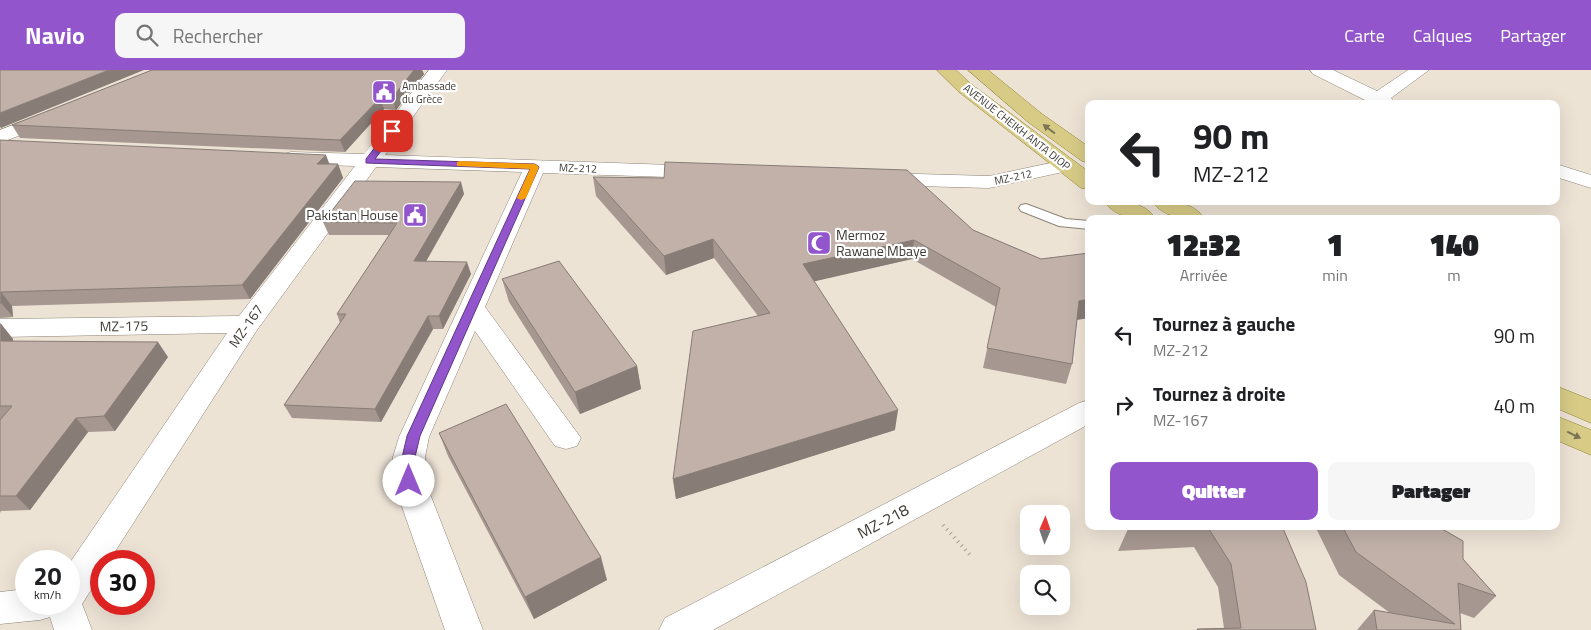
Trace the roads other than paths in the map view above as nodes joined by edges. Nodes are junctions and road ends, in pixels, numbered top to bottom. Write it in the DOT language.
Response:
graph roads {
  1 [pos="438,70"];
  2 [pos="946,70"];
  3 [pos="977,70"];
  4 [pos="1319,70"];
  5 [pos="1420,70"];
  6 [pos="1381,100"];
  7 [pos="1384,100"];
  8 [pos="64,111"];
  9 [pos="0,137"];
  10 [pos="0,145"];
  11 [pos="30,146"];
  12 [pos="1085,154"];
  13 [pos="269,157"];
  14 [pos="369,161"];
  15 [pos="1065,166"];
  16 [pos="535,167"];
  17 [pos="1560,171"];
  18 [pos="723,173"];
  19 [pos="861,178"];
  20 [pos="1085,180"];
  21 [pos="1591,182"];
  22 [pos="1122,205"];
  23 [pos="1170,205"];
  24 [pos="1026,208"];
  25 [pos="1139,215"];
  26 [pos="1187,215"];
  27 [pos="1085,225"];
  28 [pos="472,307"];
  29 [pos="247,324"];
  30 [pos="0,328"];
  31 [pos="1560,398"];
  32 [pos="1591,412"];
  33 [pos="1085,413"];
  34 [pos="1560,429"];
  35 [pos="566,438"];
  36 [pos="1591,443"];
  37 [pos="80,576"];
  38 [pos="15,606"];
  39 [pos="0,608"];
  40 [pos="68,615"];
  41 [pos="73,630"];
  42 [pos="464,630"];
  43 [pos="678,630"];
  1 -- 14 [label="street, MZ-167"];
  2 -- 15 [label="main road, AVENUE CHEIKH ANTA DIOP"];
  12 -- 3 [label="main road, AVENUE CHEIKH ANTA DIOP, one-way"];
  4 -- 6 [label="street"];
  5 -- 7 [label="street"];
  8 -- 9 [label="street"];
  10 -- 11 [label="street"];
  13 -- 14 [label="street, MZ-212"];
  14 -- 16 [label="street, MZ-212"];
  14 -- 29 [label="street, MZ-167"];
  15 -- 19 [label="street, MZ-212"];
  15 -- 20 [label="main road, AVENUE CHEIKH ANTA DIOP"];
  16 -- 18 [label="street, MZ-212"];
  16 -- 28 [label="street"];
  17 -- 21 [label="street"];
  22 -- 25 [label="main road"];
  23 -- 26 [label="main road"];
  24 -- 27 [label="lane"];
  28 -- 35 [label="street"];
  28 -- 42 [label="street"];
  29 -- 30 [label="street, MZ-175"];
  29 -- 37 [label="street, MZ-167"];
  31 -- 32 [label="main road"];
  33 -- 43 [label="street, MZ-218"];
  34 -- 36 [label="main road, one-way"];
  38 -- 39 [label="street"];
  40 -- 41 [label="street"];
}
